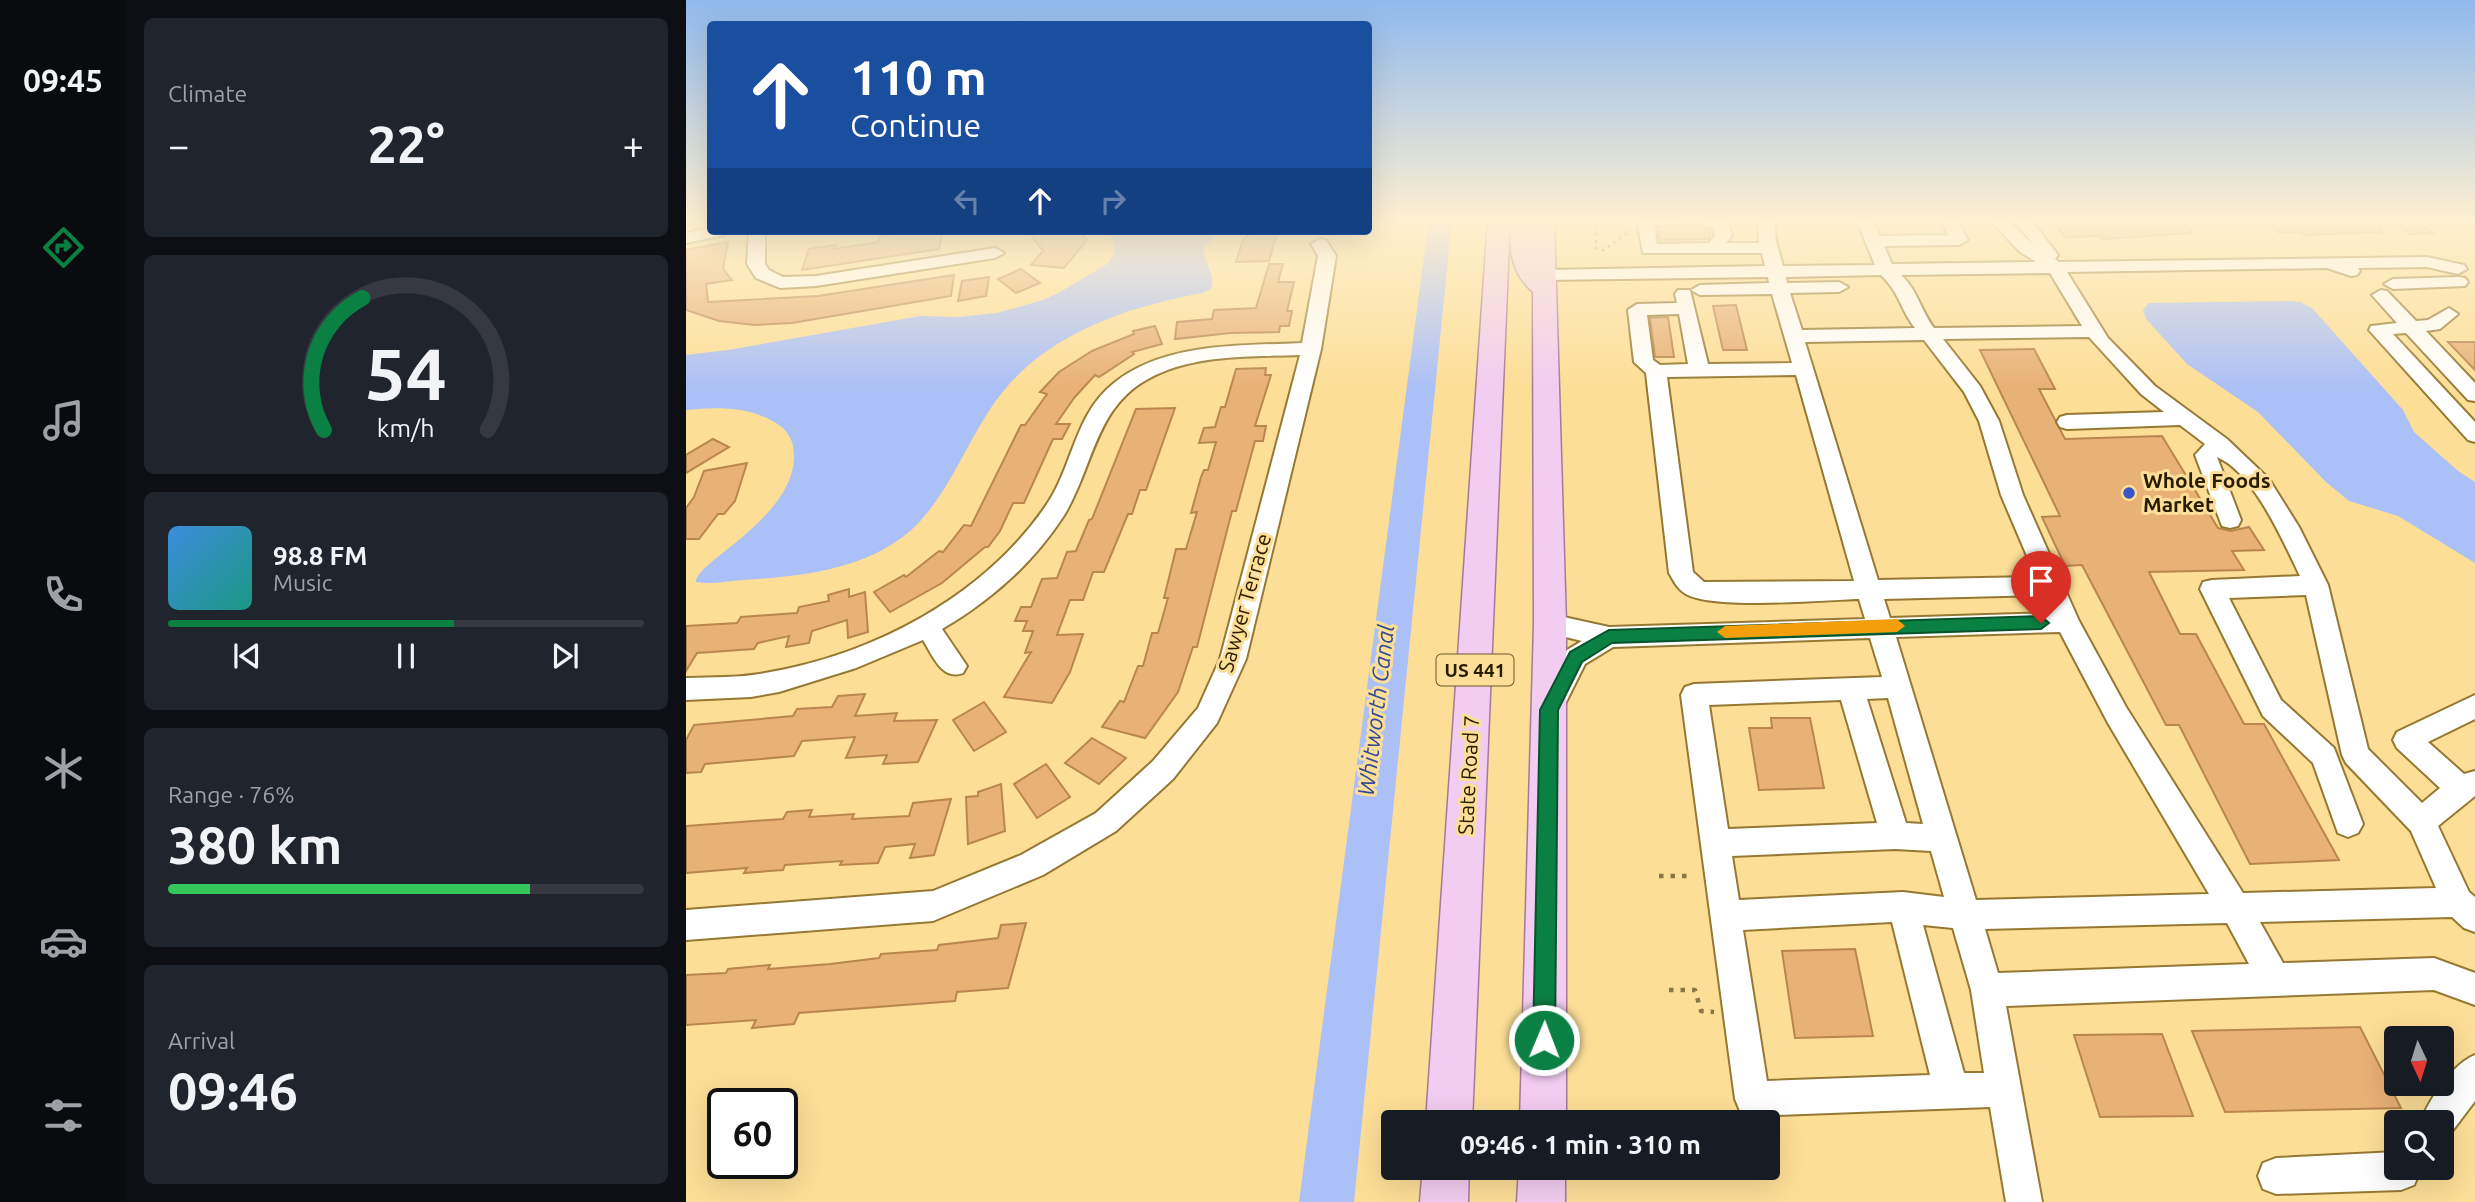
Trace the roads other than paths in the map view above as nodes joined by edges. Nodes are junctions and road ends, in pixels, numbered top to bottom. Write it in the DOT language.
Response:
graph roads {
  1 [pos="764,275"];
  2 [pos="854,275"];
  3 [pos="1324,275"];
  4 [pos="1496,275"];
  5 [pos="1527,275"];
  6 [pos="1545,275"];
  7 [pos="1776,275"];
  8 [pos="1893,275"];
  9 [pos="1953,275"];
  10 [pos="2059,275"];
  11 [pos="2204,275"];
  12 [pos="2347,275"];
  13 [pos="2447,275"];
  14 [pos="2463,275"];
  15 [pos="1895,278"];
  16 [pos="1777,280"];
  17 [pos="1545,283"];
  18 [pos="2364,285"];
  19 [pos="1685,299"];
  20 [pos="2412,328"];
  21 [pos="2095,331"];
  22 [pos="1929,334"];
  23 [pos="1794,336"];
  24 [pos="1311,349"];
  25 [pos="1804,369"];
  26 [pos="1699,370"];
  27 [pos="1656,371"];
  28 [pos="2475,395"];
  29 [pos="2185,418"];
  30 [pos="2067,422"];
  31 [pos="2472,427"];
  32 [pos="2219,444"];
  33 [pos="2230,520"];
  34 [pos="2316,585"];
  35 [pos="2051,586"];
  36 [pos="1870,589"];
  37 [pos="2067,622"];
  38 [pos="1550,624"];
  39 [pos="1881,626"];
  40 [pos="928,628"];
  41 [pos="1609,636"];
  42 [pos="954,666"];
  43 [pos="1899,687"];
  44 [pos="686,689"];
  45 [pos="1851,689"];
  46 [pos="2475,706"];
  47 [pos="1549,710"];
  48 [pos="2356,755"];
  49 [pos="2324,756"];
  50 [pos="2467,786"];
  51 [pos="2421,822"];
  52 [pos="2348,824"];
  53 [pos="1895,836"];
  54 [pos="1942,838"];
  55 [pos="1715,843"];
  56 [pos="2234,906"];
  57 [pos="1903,907"];
  58 [pos="2467,910"];
  59 [pos="1965,915"];
  60 [pos="1726,916"];
  61 [pos="686,925"];
  62 [pos="2274,979"];
  63 [pos="2475,989"];
  64 [pos="1987,990"];
  65 [pos="2475,1072"];
  66 [pos="2005,1089"];
  67 [pos="1952,1091"];
  68 [pos="1450,1110"];
  69 [pos="1543,1110"];
  70 [pos="2447,1110"];
  71 [pos="2384,1173"];
  72 [pos="2276,1176"];
  73 [pos="1445,1180"];
  74 [pos="1542,1180"];
  75 [pos="1444,1202"];
  76 [pos="1541,1202"];
  77 [pos="2024,1202"];
  1 -- 2 [label="street"];
  3 -- 24 [label="street, Sawyer Terrace"];
  4 -- 68 [label="main road, State Road 7 / US 441"];
  5 -- 17 [label="main road"];
  6 -- 17 [label="main road"];
  7 -- 16 [label="street"];
  8 -- 15 [label="street"];
  9 -- 15 [label="street"];
  10 -- 21 [label="street"];
  11 -- 18 [label="street"];
  12 -- 18 [label="street"];
  13 -- 18 [label="street"];
  14 -- 20 [label="street"];
  15 -- 16 [label="street"];
  15 -- 22 [label="street"];
  16 -- 17 [label="street"];
  16 -- 19 [label="street"];
  16 -- 23 [label="street"];
  17 -- 19 [label="street"];
  17 -- 38 [label="main road"];
  18 -- 20 [label="street"];
  19 -- 26 [label="street"];
  19 -- 27 [label="street"];
  20 -- 28 [label="street"];
  20 -- 31 [label="street"];
  21 -- 22 [label="street"];
  21 -- 29 [label="street"];
  22 -- 23 [label="street"];
  22 -- 35 [label="street"];
  23 -- 25 [label="street"];
  24 -- 40 [label="street"];
  24 -- 61 [label="street, Sawyer Terrace"];
  25 -- 26 [label="street"];
  25 -- 36 [label="street"];
  26 -- 27 [label="street"];
  27 -- 36 [label="street"];
  29 -- 30 [label="street"];
  29 -- 32 [label="street"];
  32 -- 33 [label="street"];
  32 -- 34 [label="street"];
  34 -- 48 [label="street"];
  34 -- 49 [label="street"];
  35 -- 36 [label="street"];
  35 -- 37 [label="street"];
  36 -- 39 [label="street"];
  37 -- 39 [label="street"];
  37 -- 56 [label="street"];
  38 -- 41 [label="street"];
  38 -- 47 [label="main road"];
  39 -- 41 [label="street"];
  39 -- 43 [label="street"];
  40 -- 42 [label="street"];
  40 -- 44 [label="street"];
  41 -- 47 [label="street"];
  43 -- 45 [label="street"];
  43 -- 54 [label="street"];
  45 -- 53 [label="street"];
  45 -- 55 [label="street"];
  46 -- 50 [label="street"];
  47 -- 69 [label="main road"];
  48 -- 49 [label="street"];
  48 -- 51 [label="street"];
  49 -- 52 [label="street"];
  50 -- 51 [label="street"];
  51 -- 58 [label="street"];
  53 -- 54 [label="street"];
  53 -- 55 [label="street"];
  54 -- 59 [label="street"];
  55 -- 60 [label="street"];
  56 -- 58 [label="street"];
  56 -- 59 [label="street"];
  56 -- 62 [label="street"];
  57 -- 59 [label="street"];
  57 -- 60 [label="street"];
  57 -- 67 [label="street"];
  59 -- 64 [label="street"];
  60 -- 67 [label="street"];
  62 -- 63 [label="street"];
  62 -- 64 [label="street"];
  64 -- 66 [label="street"];
  65 -- 70 [label="street"];
  66 -- 67 [label="street"];
  66 -- 77 [label="street"];
  71 -- 72 [label="street"];
  73 -- 75 [label="main road"];
  74 -- 76 [label="main road"];
}
